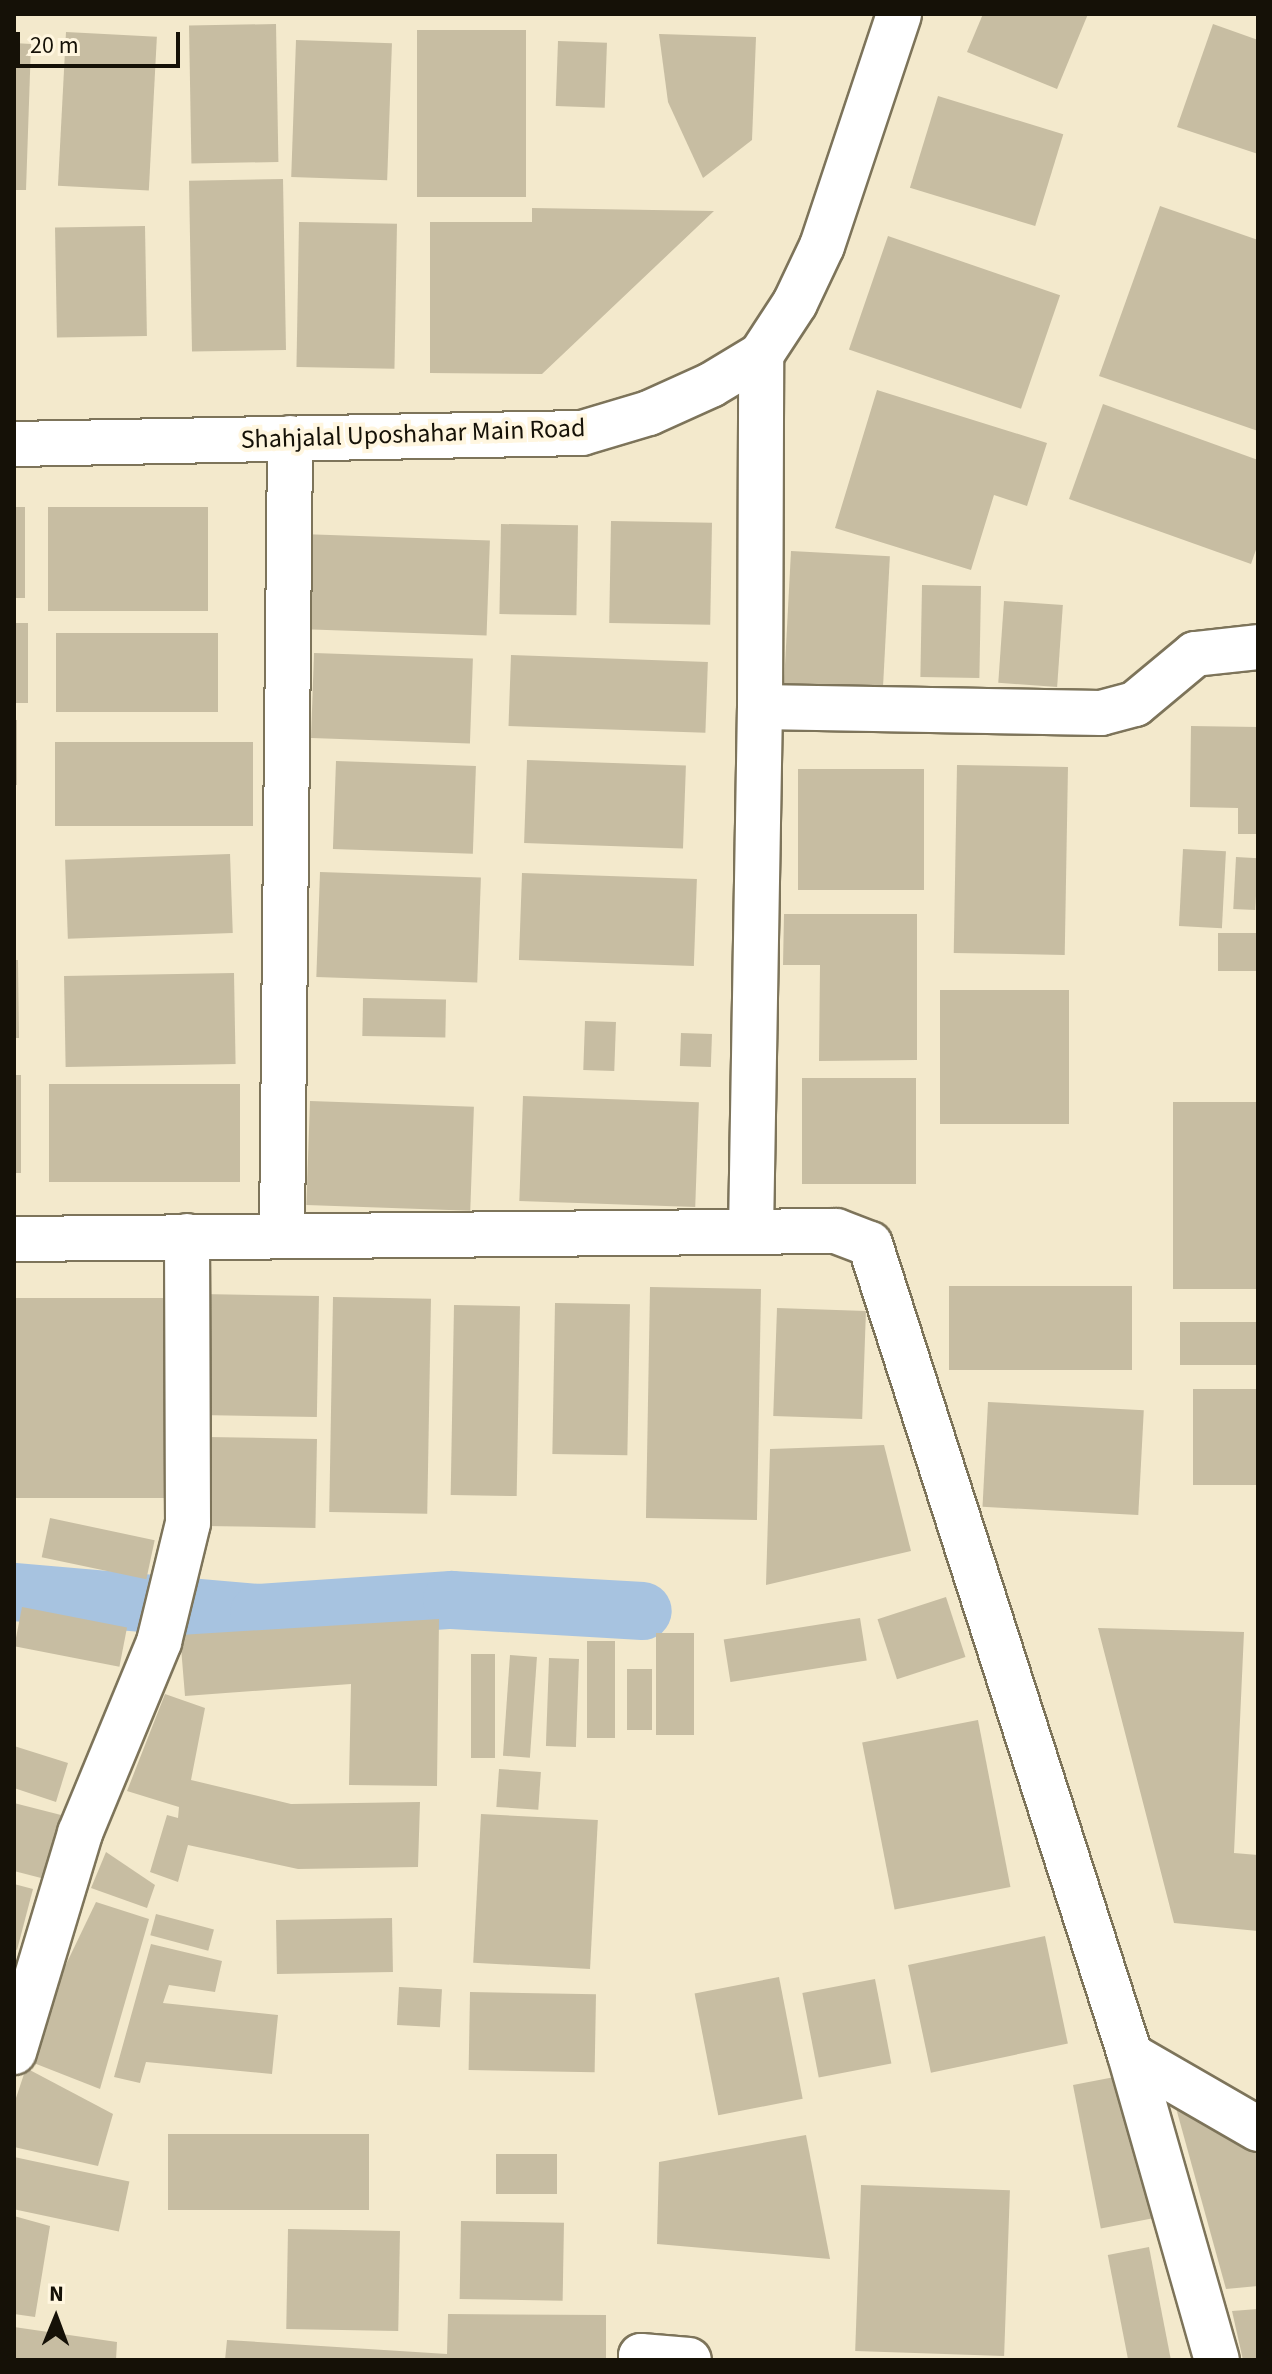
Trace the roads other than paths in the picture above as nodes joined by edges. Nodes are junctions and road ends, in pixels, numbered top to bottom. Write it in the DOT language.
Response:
graph roads {
  1 [pos="899,14"];
  2 [pos="761,355"];
  3 [pos="290,438"];
  4 [pos="14,444"];
  5 [pos="1258,647"];
  6 [pos="760,707"];
  7 [pos="751,1232"];
  8 [pos="282,1234"];
  9 [pos="187,1236"];
  10 [pos="14,1239"];
  11 [pos="14,2052"];
  12 [pos="1130,2055"];
  13 [pos="1258,2129"];
  14 [pos="641,2360"];
  15 [pos="689,2360"];
  16 [pos="1217,2360"];
  1 -- 2 [label="street, Shahjalal Uposhahar Main Road"];
  2 -- 3 [label="street, Shahjalal Uposhahar Main Road"];
  2 -- 6 [label="street"];
  3 -- 4 [label="street, Shahjalal Uposhahar Main Road"];
  3 -- 8 [label="street"];
  5 -- 6 [label="street"];
  6 -- 7 [label="street"];
  7 -- 8 [label="street"];
  7 -- 12 [label="street"];
  8 -- 9 [label="street"];
  9 -- 10 [label="street"];
  9 -- 11 [label="street"];
  12 -- 13 [label="street"];
  12 -- 16 [label="street"];
  14 -- 15 [label="street"];
}
